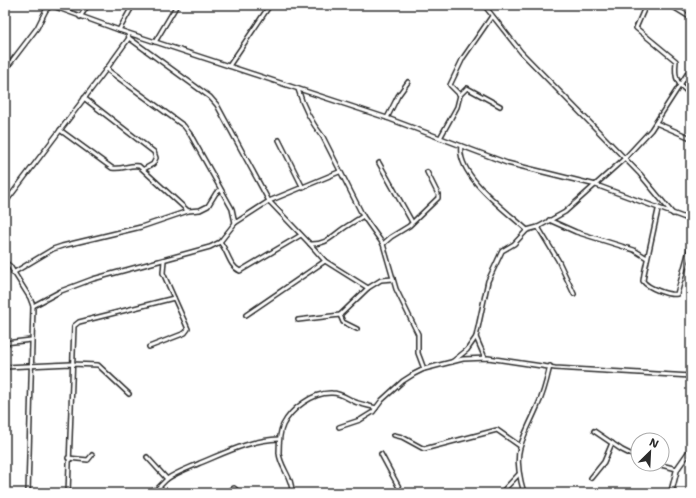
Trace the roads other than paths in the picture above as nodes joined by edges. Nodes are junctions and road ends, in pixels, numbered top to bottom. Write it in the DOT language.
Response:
graph roads {
  1 [pos="51,5"];
  2 [pos="88,5"];
  3 [pos="133,5"];
  4 [pos="177,5"];
  5 [pos="270,5"];
  6 [pos="484,5"];
  7 [pos="646,5"];
  8 [pos="670,5"];
  9 [pos="492,16"];
  10 [pos="80,17"];
  11 [pos="691,18"];
  12 [pos="118,30"];
  13 [pos="128,34"];
  14 [pos="129,38"];
  15 [pos="156,42"];
  16 [pos="229,66"];
  17 [pos="108,67"];
  18 [pos="691,68"];
  19 [pos="5,70"];
  20 [pos="408,82"];
  21 [pos="680,84"];
  22 [pos="298,89"];
  23 [pos="691,94"];
  24 [pos="460,95"];
  25 [pos="84,98"];
  26 [pos="500,106"];
  27 [pos="387,118"];
  28 [pos="656,123"];
  29 [pos="60,130"];
  30 [pos="440,138"];
  31 [pos="691,138"];
  32 [pos="279,140"];
  33 [pos="461,146"];
  34 [pos="624,158"];
  35 [pos="379,163"];
  36 [pos="144,170"];
  37 [pos="339,172"];
  38 [pos="427,172"];
  39 [pos="596,186"];
  40 [pos="303,188"];
  41 [pos="220,190"];
  42 [pos="268,201"];
  43 [pos="5,203"];
  44 [pos="658,210"];
  45 [pos="188,211"];
  46 [pos="673,214"];
  47 [pos="363,216"];
  48 [pos="549,220"];
  49 [pos="691,220"];
  50 [pos="412,222"];
  51 [pos="235,223"];
  52 [pos="538,227"];
  53 [pos="527,230"];
  54 [pos="301,234"];
  55 [pos="220,242"];
  56 [pos="691,243"];
  57 [pos="310,244"];
  58 [pos="383,244"];
  59 [pos="647,258"];
  60 [pos="164,260"];
  61 [pos="325,261"];
  62 [pos="5,262"];
  63 [pos="13,273"];
  64 [pos="393,279"];
  65 [pos="368,288"];
  66 [pos="574,294"];
  67 [pos="174,298"];
  68 [pos="33,306"];
  69 [pos="246,315"];
  70 [pos="340,315"];
  71 [pos="298,320"];
  72 [pos="357,329"];
  73 [pos="476,337"];
  74 [pos="31,340"];
  75 [pos="5,343"];
  76 [pos="148,347"];
  77 [pos="485,358"];
  78 [pos="452,362"];
  79 [pos="71,364"];
  80 [pos="31,366"];
  81 [pos="550,366"];
  82 [pos="5,367"];
  83 [pos="424,369"];
  84 [pos="691,376"];
  85 [pos="129,394"];
  86 [pos="376,408"];
  87 [pos="339,427"];
  88 [pos="594,431"];
  89 [pos="394,435"];
  90 [pos="279,439"];
  91 [pos="612,443"];
  92 [pos="520,446"];
  93 [pos="691,449"];
  94 [pos="630,453"];
  95 [pos="381,454"];
  96 [pos="92,455"];
  97 [pos="147,457"];
  98 [pos="68,458"];
  99 [pos="670,467"];
  100 [pos="677,469"];
  101 [pos="519,474"];
  102 [pos="591,478"];
  103 [pos="167,479"];
  104 [pos="28,493"];
  105 [pos="68,493"];
  106 [pos="148,493"];
  107 [pos="226,493"];
  108 [pos="240,493"];
  109 [pos="292,493"];
  110 [pos="402,493"];
  111 [pos="501,493"];
  112 [pos="524,493"];
  113 [pos="671,493"];
  1 -- 10 [label="street"];
  1 -- 19 [label="street"];
  2 -- 10 [label="street"];
  3 -- 12 [label="street"];
  4 -- 15 [label="street"];
  5 -- 16 [label="street"];
  6 -- 9 [label="street"];
  7 -- 21 [label="street"];
  8 -- 11 [label="street"];
  9 -- 24 [label="street"];
  9 -- 34 [label="street"];
  10 -- 12 [label="street"];
  12 -- 13 [label="street"];
  13 -- 14 [label="street"];
  13 -- 15 [label="street"];
  14 -- 17 [label="street"];
  14 -- 42 [label="street"];
  15 -- 16 [label="street"];
  16 -- 22 [label="street"];
  17 -- 25 [label="street"];
  17 -- 41 [label="street"];
  18 -- 21 [label="street"];
  20 -- 27 [label="street"];
  21 -- 23 [label="street"];
  21 -- 28 [label="street"];
  22 -- 27 [label="street"];
  22 -- 37 [label="street"];
  24 -- 26 [label="street"];
  24 -- 30 [label="street"];
  25 -- 29 [label="street"];
  25 -- 36 [label="street"];
  27 -- 30 [label="street"];
  28 -- 31 [label="street"];
  28 -- 34 [label="street"];
  29 -- 36 [label="street"];
  29 -- 43 [label="street"];
  30 -- 33 [label="street"];
  32 -- 40 [label="street"];
  33 -- 39 [label="street"];
  33 -- 53 [label="street"];
  34 -- 39 [label="street"];
  34 -- 46 [label="street"];
  35 -- 50 [label="street"];
  36 -- 45 [label="street"];
  37 -- 40 [label="street"];
  37 -- 47 [label="street"];
  38 -- 50 [label="street"];
  39 -- 44 [label="street"];
  39 -- 48 [label="street"];
  40 -- 42 [label="street"];
  41 -- 45 [label="street"];
  41 -- 51 [label="street"];
  42 -- 51 [label="street"];
  42 -- 54 [label="street"];
  44 -- 46 [label="street"];
  44 -- 59 [label="street"];
  45 -- 63 [label="street"];
  46 -- 49 [label="street"];
  47 -- 57 [label="street"];
  47 -- 58 [label="street"];
  48 -- 52 [label="street"];
  48 -- 59 [label="street"];
  50 -- 58 [label="street"];
  51 -- 55 [label="street"];
  52 -- 53 [label="street"];
  52 -- 66 [label="street"];
  53 -- 73 [label="street"];
  54 -- 55 [label="street"];
  54 -- 57 [label="street"];
  55 -- 60 [label="street"];
  56 -- 59 [label="street"];
  57 -- 61 [label="street"];
  58 -- 64 [label="street"];
  60 -- 67 [label="street"];
  60 -- 68 [label="street"];
  61 -- 65 [label="street"];
  61 -- 69 [label="street"];
  62 -- 63 [label="street"];
  63 -- 68 [label="street"];
  64 -- 65 [label="street"];
  64 -- 83 [label="street"];
  65 -- 70 [label="street"];
  67 -- 76 [label="street"];
  67 -- 79 [label="street"];
  68 -- 74 [label="street"];
  70 -- 71 [label="street"];
  70 -- 72 [label="street"];
  73 -- 77 [label="street"];
  73 -- 78 [label="street"];
  74 -- 75 [label="street"];
  74 -- 80 [label="street"];
  77 -- 78 [label="street"];
  77 -- 81 [label="street"];
  78 -- 83 [label="street"];
  79 -- 80 [label="street"];
  79 -- 85 [label="street"];
  79 -- 98 [label="street"];
  80 -- 82 [label="street"];
  80 -- 104 [label="street"];
  81 -- 84 [label="street"];
  81 -- 92 [label="street"];
  83 -- 86 [label="street"];
  86 -- 87 [label="street"];
  86 -- 90 [label="street"];
  88 -- 91 [label="street"];
  89 -- 92 [label="street"];
  90 -- 103 [label="street"];
  90 -- 109 [label="street"];
  91 -- 94 [label="street"];
  91 -- 102 [label="street"];
  92 -- 101 [label="street"];
  93 -- 100 [label="street"];
  95 -- 110 [label="street"];
  96 -- 98 [label="street"];
  97 -- 103 [label="street"];
  98 -- 105 [label="street"];
  99 -- 100 [label="street"];
  100 -- 113 [label="street"];
  101 -- 111 [label="street"];
  101 -- 112 [label="street"];
  103 -- 106 [label="street"];
  107 -- 108 [label="street"];
}
